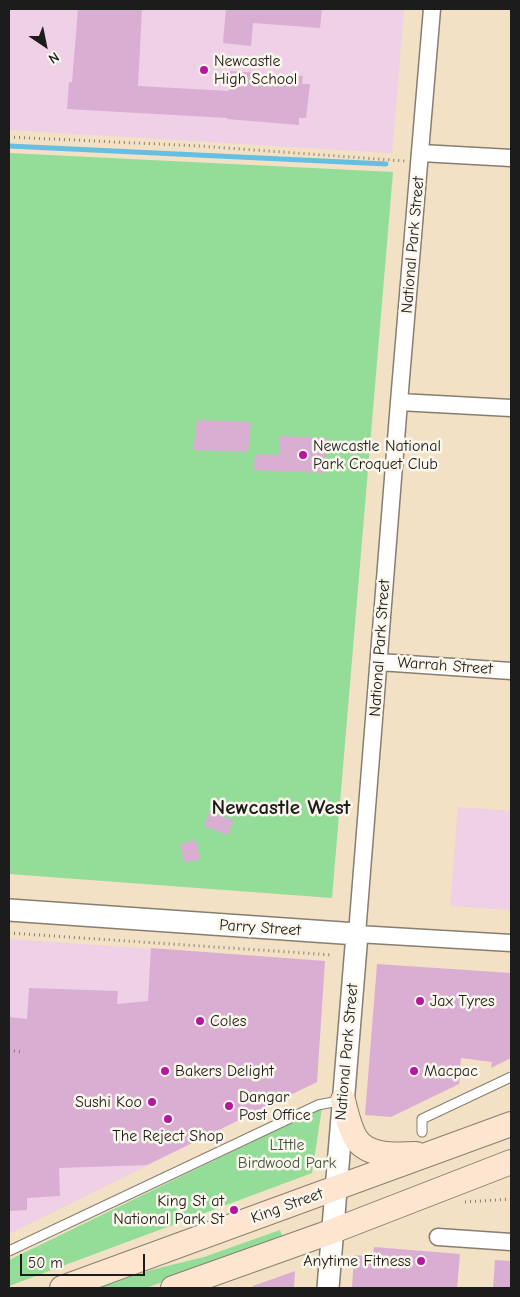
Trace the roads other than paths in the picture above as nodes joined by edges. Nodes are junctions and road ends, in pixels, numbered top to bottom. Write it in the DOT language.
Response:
graph roads {
  1 [pos="432,9"];
  2 [pos="420,157"];
  3 [pos="511,158"];
  4 [pos="399,402"];
  5 [pos="511,408"];
  6 [pos="379,662"];
  7 [pos="511,671"];
  8 [pos="9,910"];
  9 [pos="357,934"];
  10 [pos="511,943"];
  11 [pos="511,1077"];
  12 [pos="343,1100"];
  13 [pos="511,1124"];
  14 [pos="426,1142"];
  15 [pos="511,1162"];
  16 [pos="336,1189"];
  17 [pos="333,1230"];
  18 [pos="438,1238"];
  19 [pos="511,1242"];
  20 [pos="9,1251"];
  21 [pos="62,1288"];
  22 [pos="173,1288"];
  23 [pos="328,1288"];
  1 -- 2 [label="street, National Park Street"];
  2 -- 3 [label="street"];
  2 -- 4 [label="street, National Park Street"];
  4 -- 5 [label="street"];
  4 -- 6 [label="street, National Park Street"];
  6 -- 7 [label="street, Warrah Street"];
  6 -- 9 [label="street, National Park Street"];
  8 -- 9 [label="street, Parry Street"];
  9 -- 10 [label="street, Parry Street"];
  9 -- 12 [label="street, National Park Street"];
  11 -- 14 [label="lane"];
  12 -- 14 [label="main road"];
  12 -- 16 [label="street, National Park Street"];
  12 -- 20 [label="lane"];
  13 -- 14 [label="main road, King Street"];
  14 -- 16 [label="main road, King Street"];
  15 -- 17 [label="main road"];
  16 -- 17 [label="street, National Park Street"];
  16 -- 21 [label="main road, King Street"];
  17 -- 22 [label="main road"];
  17 -- 23 [label="street, National Park Street"];
  18 -- 19 [label="street"];
}
